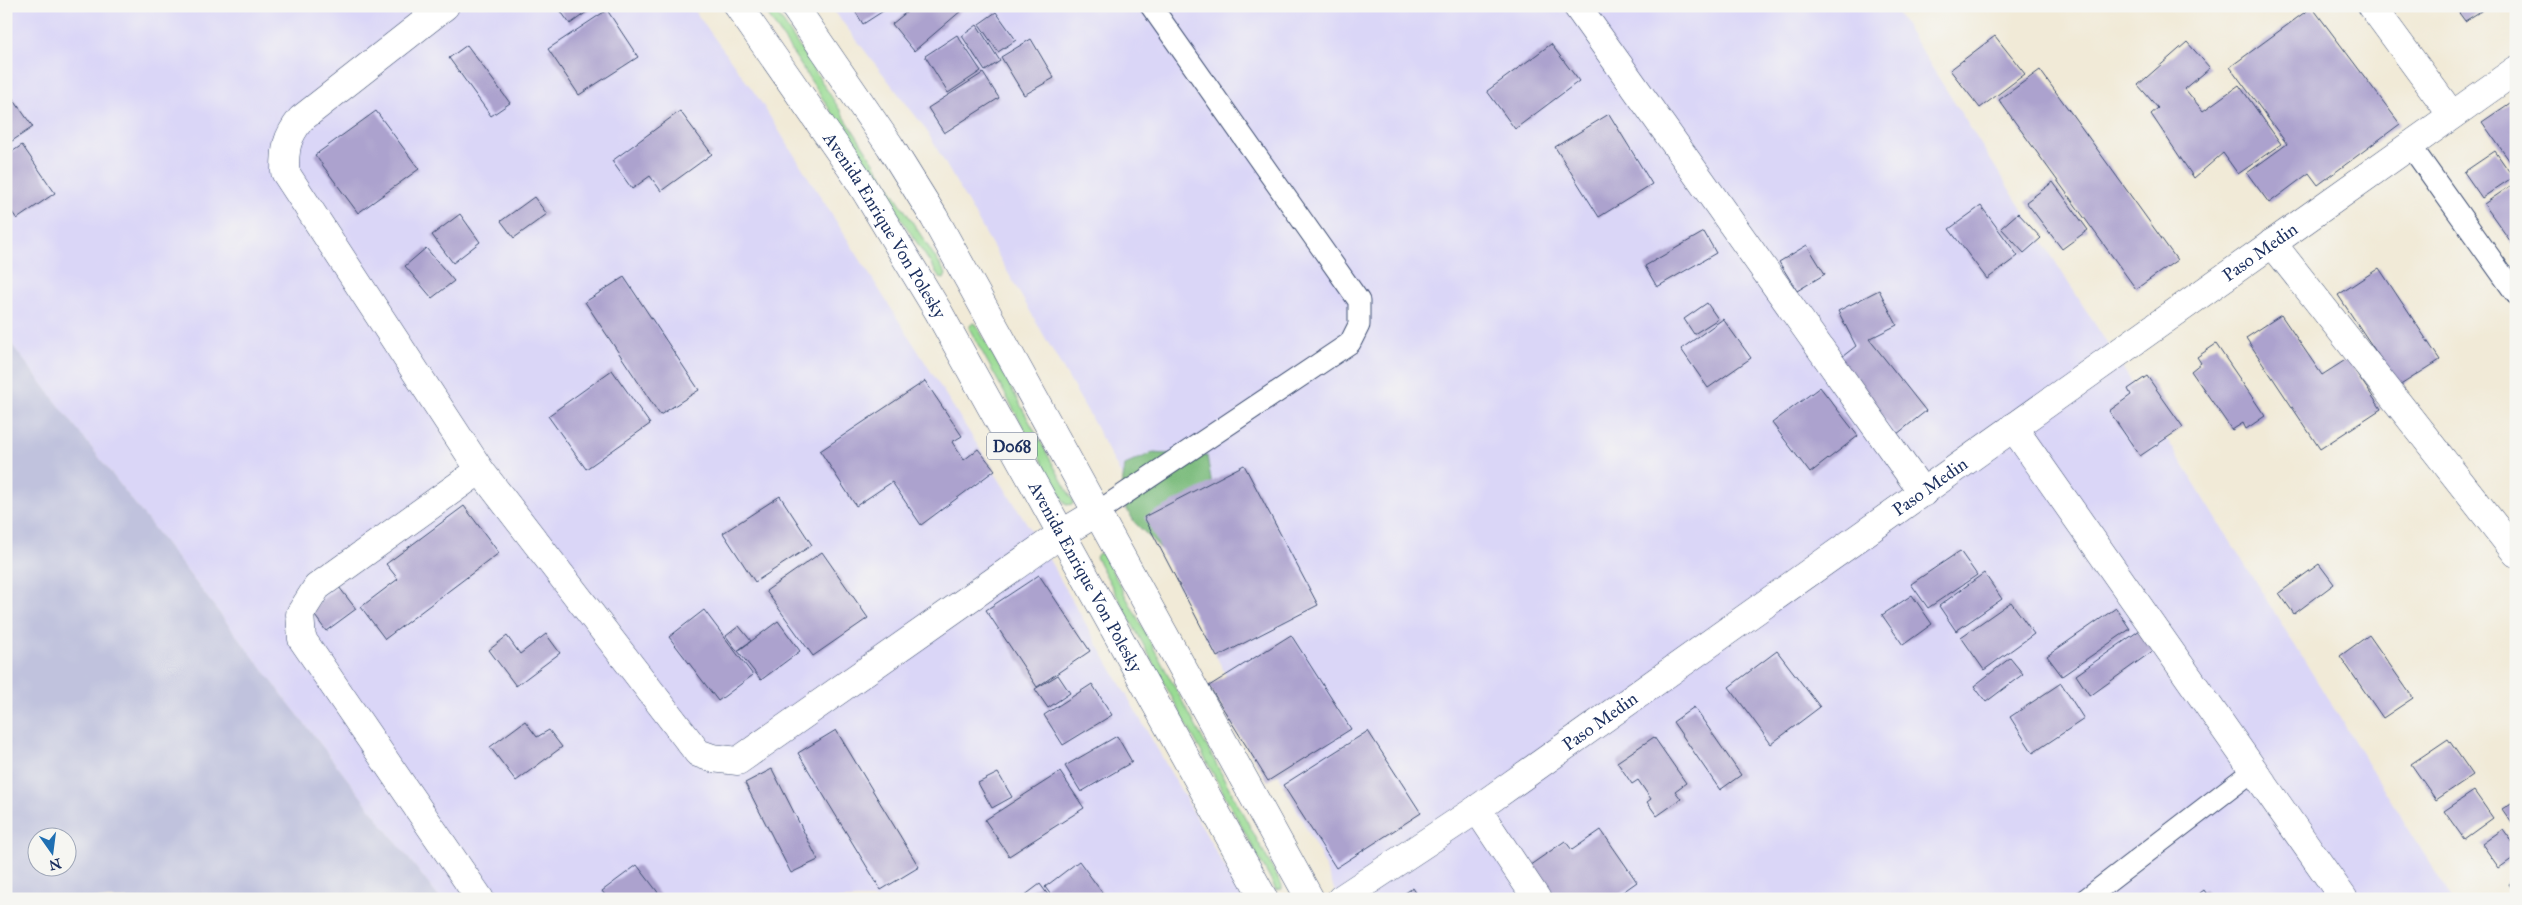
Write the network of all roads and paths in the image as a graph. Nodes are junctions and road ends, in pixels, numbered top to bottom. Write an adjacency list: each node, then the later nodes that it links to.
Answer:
1 (445, 6): 15 (street)
2 (738, 6): 13 (street, Avenida Enrique Von Polesky / D068)
3 (794, 6): 11 (street, D068)
4 (1151, 6): 17 (lane)
5 (1576, 6): 16 (street)
6 (2372, 6): 8 (street)
7 (2516, 70): 8 (street, Paso Medin)
8 (2452, 115): 9 (street, Paso Medin)
9 (2410, 145): 10 (street, Paso Medin); 12 (lane)
10 (2272, 243): 14 (street, Paso Medin); 19 (street)
11 (975, 291): 13 (street); 17 (street, D068)
12 (2516, 294)
13 (938, 311): 18 (street, Avenida Enrique Von Polesky / D068)
14 (2014, 427): 16 (street, Paso Medin); 20 (street)
15 (480, 470): 18 (street); 22 (street)
16 (1923, 494): 21 (street, Paso Medin)
17 (1096, 513): 18 (street); 24 (street, D068)
18 (1061, 534): 23 (street, Avenida Enrique Von Polesky / D068)
19 (2516, 554)
20 (2254, 770): 27 (lane); 28 (street)
21 (1477, 809): 25 (street, Paso Medin); 26 (street)
22 (480, 899)
23 (1264, 899)
24 (1310, 899)
25 (1341, 899)
26 (1537, 899)
27 (2086, 899)
28 (2344, 899)

